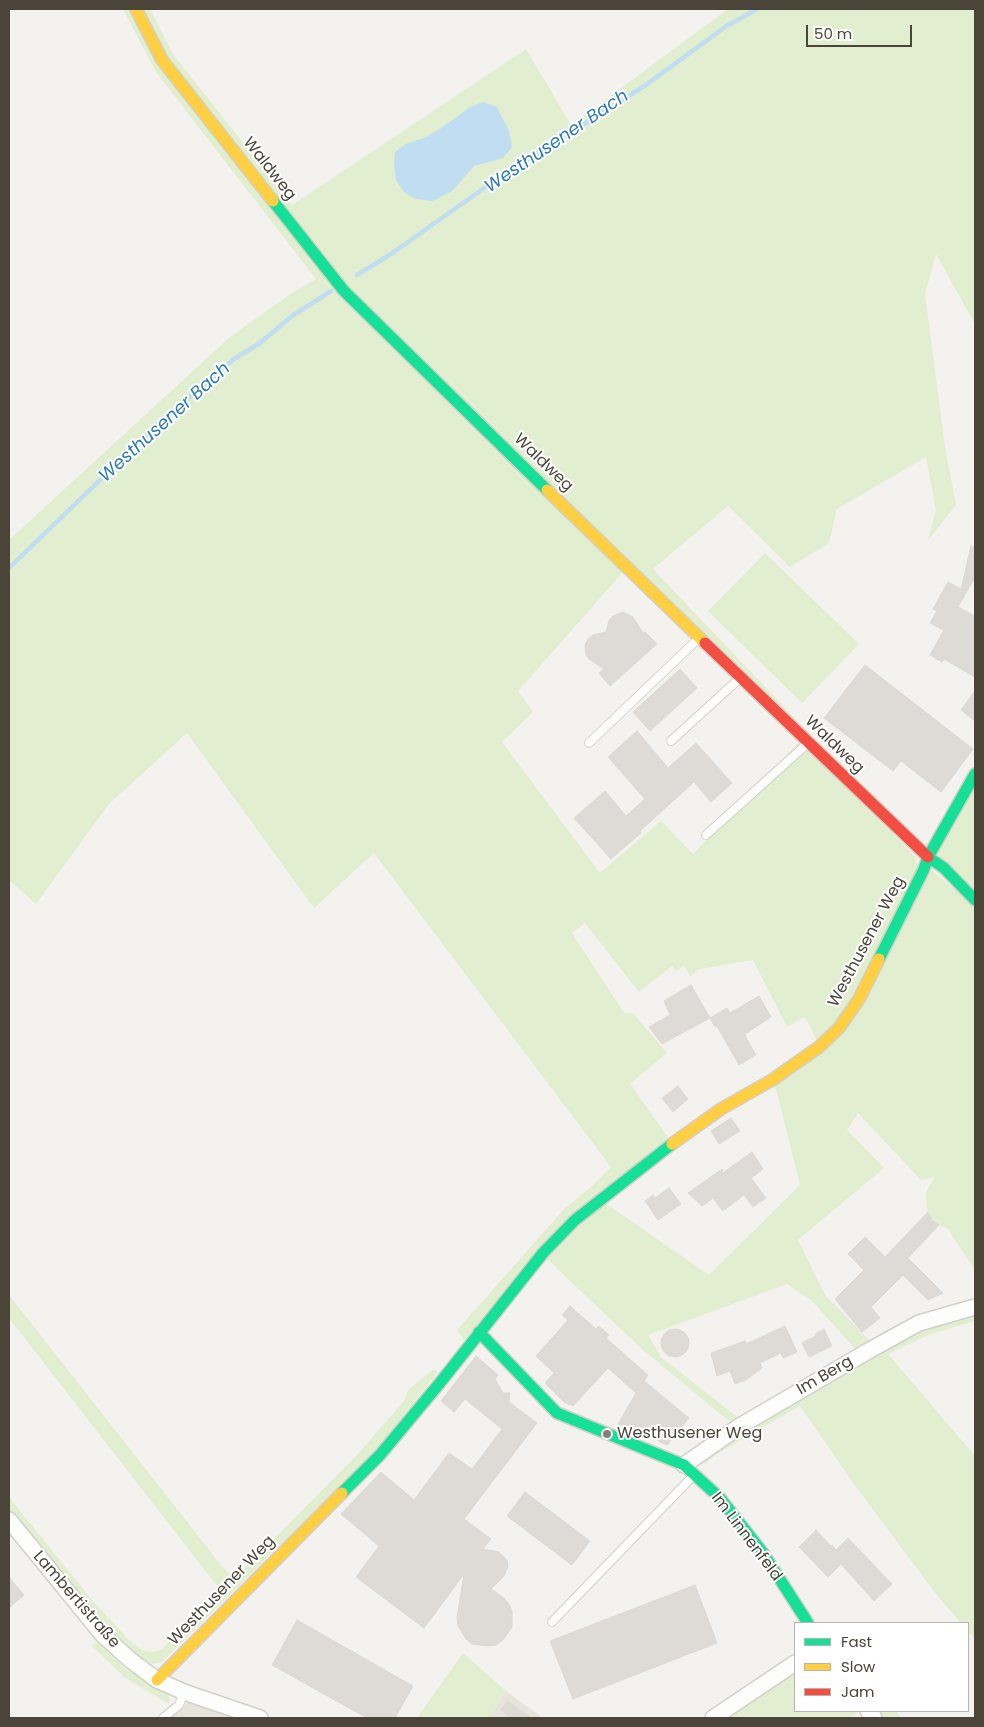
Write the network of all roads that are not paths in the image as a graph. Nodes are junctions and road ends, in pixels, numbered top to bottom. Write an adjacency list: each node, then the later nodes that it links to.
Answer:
1 (136, 9): 2 (street, Waldweg)
2 (700, 637): 3 (street, Waldweg); 6 (lane)
3 (742, 677): 4 (lane); 5 (street, Waldweg)
4 (671, 742)
5 (808, 743): 8 (lane); 9 (street, Waldweg)
6 (589, 744)
7 (975, 774): 9 (street, Westhusener Weg)
8 (706, 835)
9 (928, 857): 10 (street, Waldweg); 12 (street, Westhusener Weg)
10 (975, 900)
11 (975, 1307): 13 (street, Im Berg)
12 (479, 1332): 13 (street, Im Linnenfeld); 18 (street, Westhusener Weg)
13 (689, 1469): 15 (lane); 16 (street, Im Linnenfeld)
14 (9, 1520): 18 (street, Lambertistraße)
15 (552, 1622)
16 (807, 1622)
17 (794, 1664): 22 (street)
18 (158, 1680): 19 (street, Lambertistraße)
19 (184, 1692): 20 (lane); 21 (street, Lambertistraße)
20 (162, 1718)
21 (260, 1718)
22 (713, 1718)

